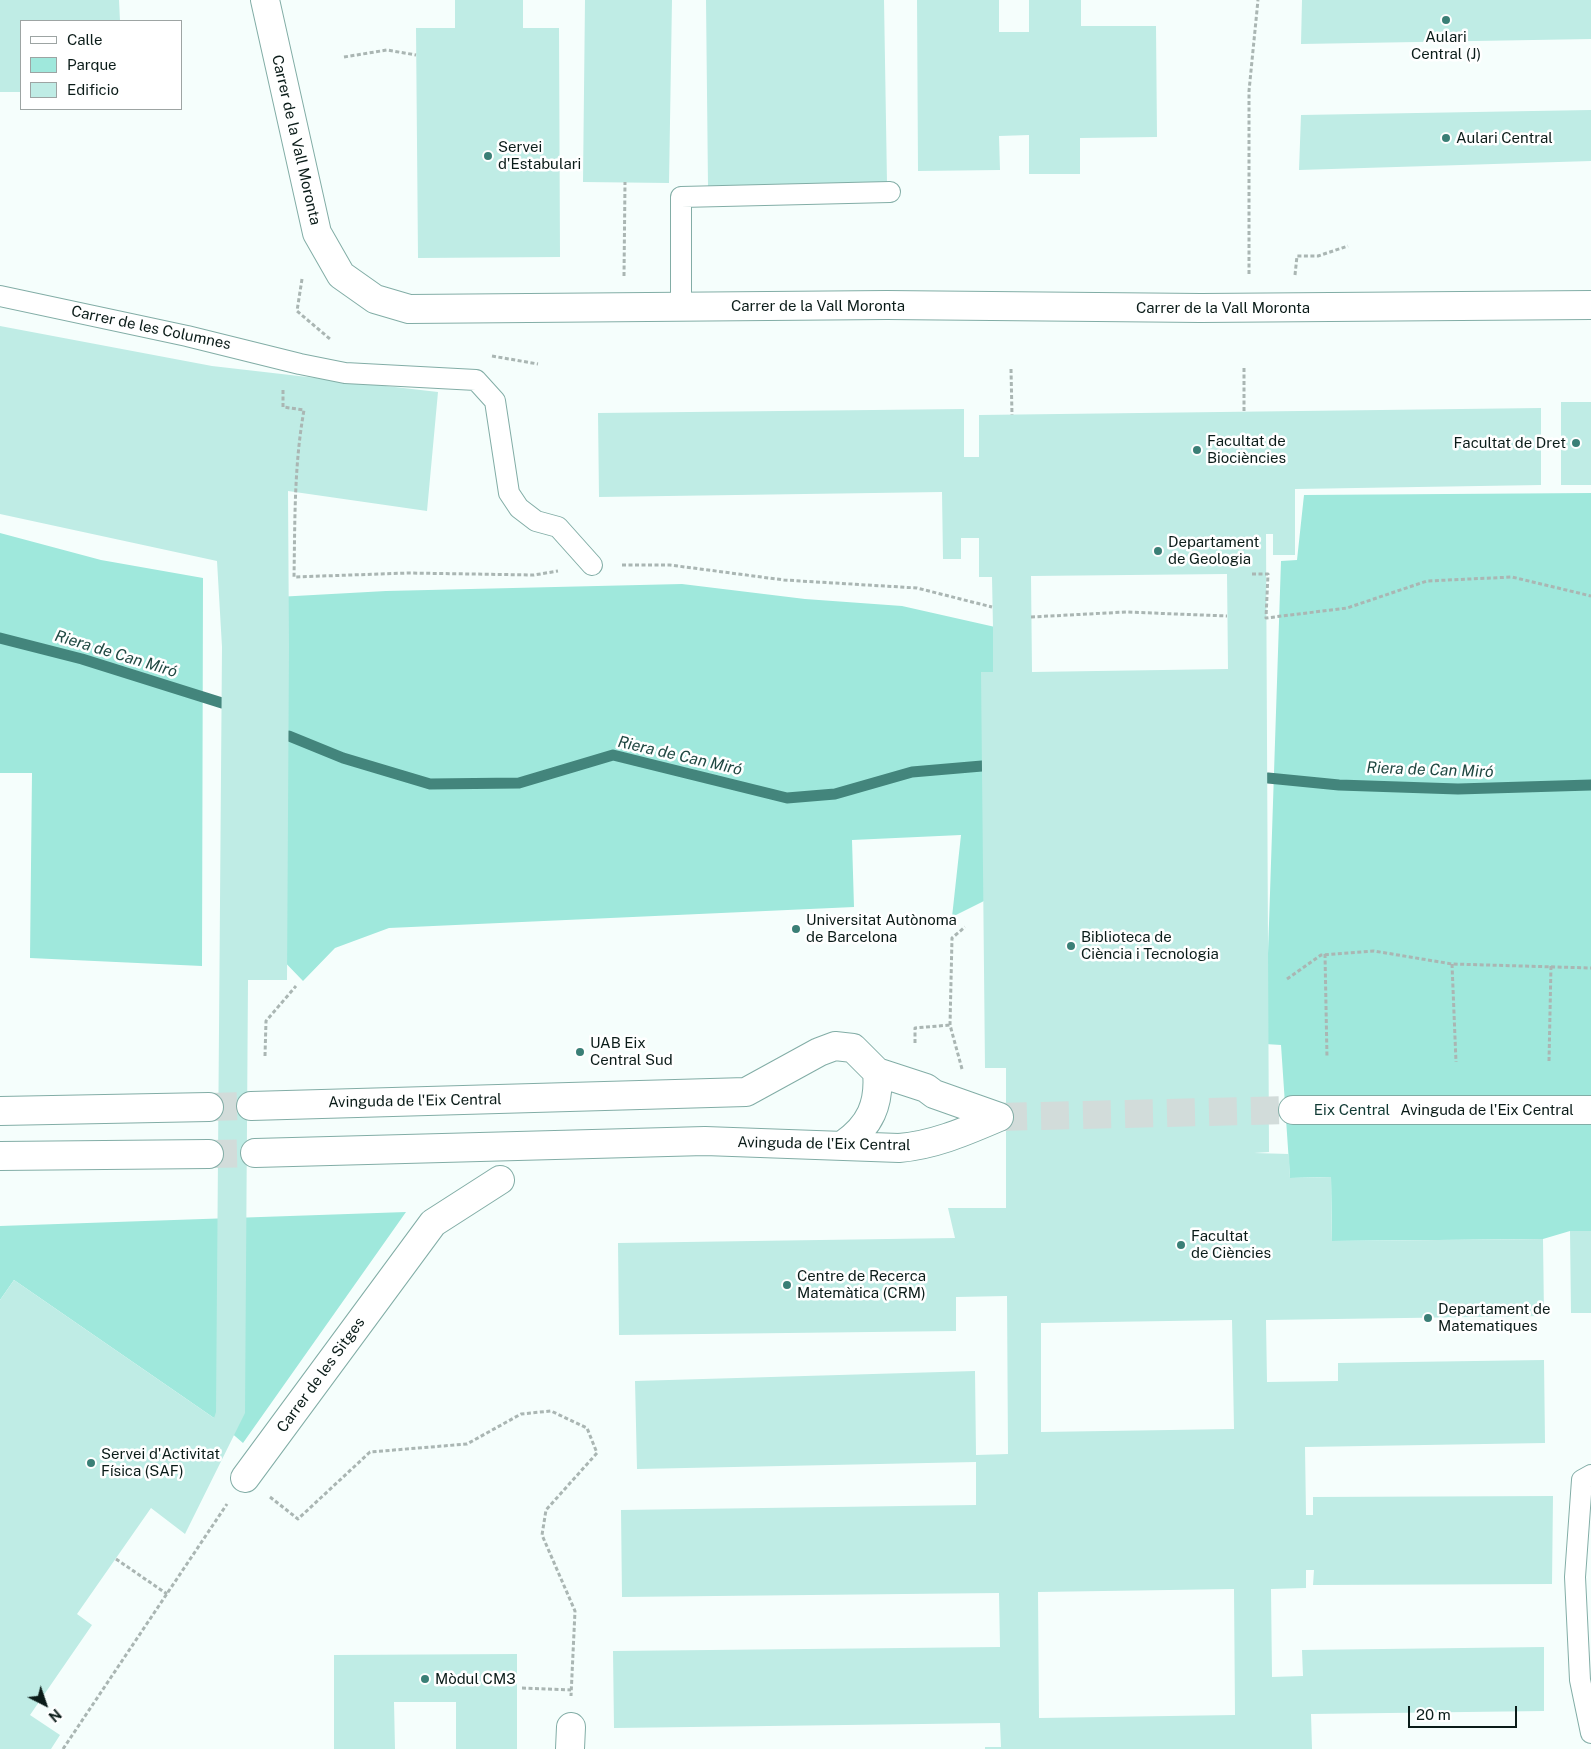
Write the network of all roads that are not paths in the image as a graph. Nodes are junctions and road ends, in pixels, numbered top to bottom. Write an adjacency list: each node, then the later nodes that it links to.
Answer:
1 (265, 0): 5 (street, Carrer de la Vall Moronta)
2 (890, 192): 5 (lane)
3 (0, 296): 6 (lane, Carrer de les Columnes)
4 (1591, 305): 5 (street, Carrer de la Vall Moronta)
5 (681, 307)
6 (592, 565)
7 (877, 1072): 8 (street, Avinguda de l'Eix Central); 13 (street); 13 (street, Avinguda de l'Eix Central)
8 (251, 1106)
9 (209, 1107): 12 (street)
10 (1293, 1110): 11 (street, Avinguda de l'Eix Central)
11 (1591, 1110)
12 (0, 1111)
13 (844, 1144): 14 (street, Avinguda de l'Eix Central)
14 (255, 1153)
15 (209, 1154): 16 (street)
16 (0, 1156)
17 (500, 1180): 19 (street, Carrer de les Sitges)
18 (1591, 1475): 20 (lane)
19 (245, 1478)
20 (1591, 1734)

